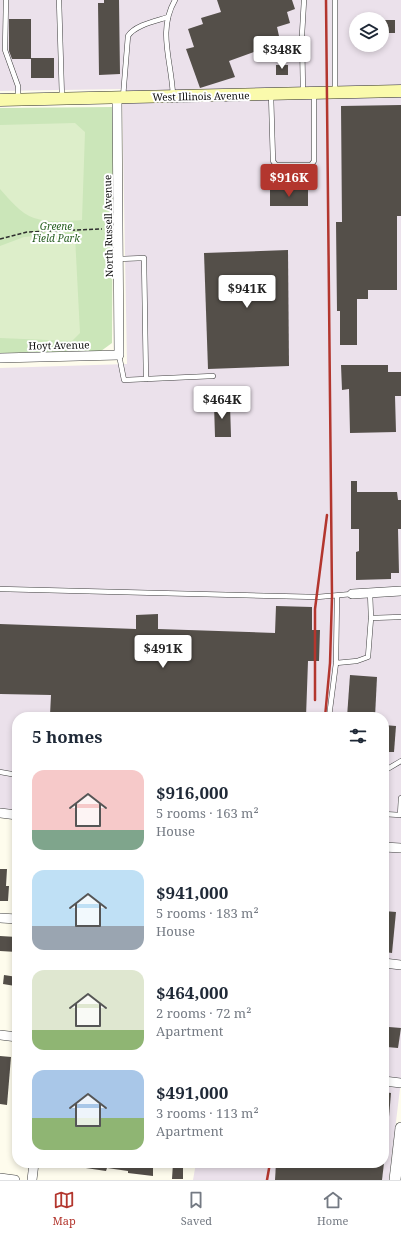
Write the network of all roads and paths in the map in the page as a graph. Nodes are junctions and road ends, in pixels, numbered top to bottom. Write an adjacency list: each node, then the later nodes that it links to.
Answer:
1 (6, 0): 14 (lane)
2 (60, 0): 13 (lane)
3 (175, 0): 6 (lane)
4 (304, 0): 10 (lane)
5 (335, 0): 8 (lane)
6 (168, 17): 11 (lane); 12 (lane)
7 (401, 92): 8 (main road, West Illinois Avenue)
8 (335, 93): 10 (main road, West Illinois Avenue)
9 (271, 94): 10 (main road, West Illinois Avenue); 10 (lane); 12 (main road, West Illinois Avenue)
10 (309, 94)
11 (120, 97): 12 (main road, West Illinois Avenue); 13 (main road, West Illinois Avenue); 18 (street, North Russell Avenue)
12 (174, 97)
13 (62, 98): 14 (main road, West Illinois Avenue)
14 (18, 99): 15 (main road, West Illinois Avenue)
15 (0, 100)
16 (102, 229): 17 (path)
17 (0, 239)
18 (119, 259): 19 (street, North Russell Avenue); 22 (lane)
19 (119, 355): 20 (street, Hoyt Avenue); 22 (lane)
20 (0, 358)
21 (213, 376): 22 (lane)
22 (146, 379)
23 (0, 589): 27 (lane)
24 (401, 591): 25 (street)
25 (370, 592): 26 (street); 29 (lane)
26 (352, 594): 27 (lane)
27 (337, 596): 30 (lane)
28 (401, 617): 29 (lane)
29 (371, 618): 30 (lane)
30 (336, 663): 31 (lane)
31 (330, 712)
32 (401, 761): 33 (lane)
33 (389, 768)
34 (0, 772): 35 (lane)
35 (12, 774)
36 (401, 798): 38 (lane)
37 (0, 814): 39 (street)
38 (389, 814)
39 (12, 815)
40 (389, 847): 41 (street)
41 (401, 848)
42 (0, 918): 43 (street)
43 (12, 919)
44 (389, 964): 45 (street)
45 (401, 965)
46 (0, 1035): 47 (street)
47 (12, 1036)
48 (389, 1082): 49 (street)
49 (401, 1083)
50 (401, 1128): 55 (street)
51 (33, 1168): 54 (street)
52 (0, 1178): 53 (street)
53 (15, 1180)
54 (32, 1180)
55 (395, 1180)

